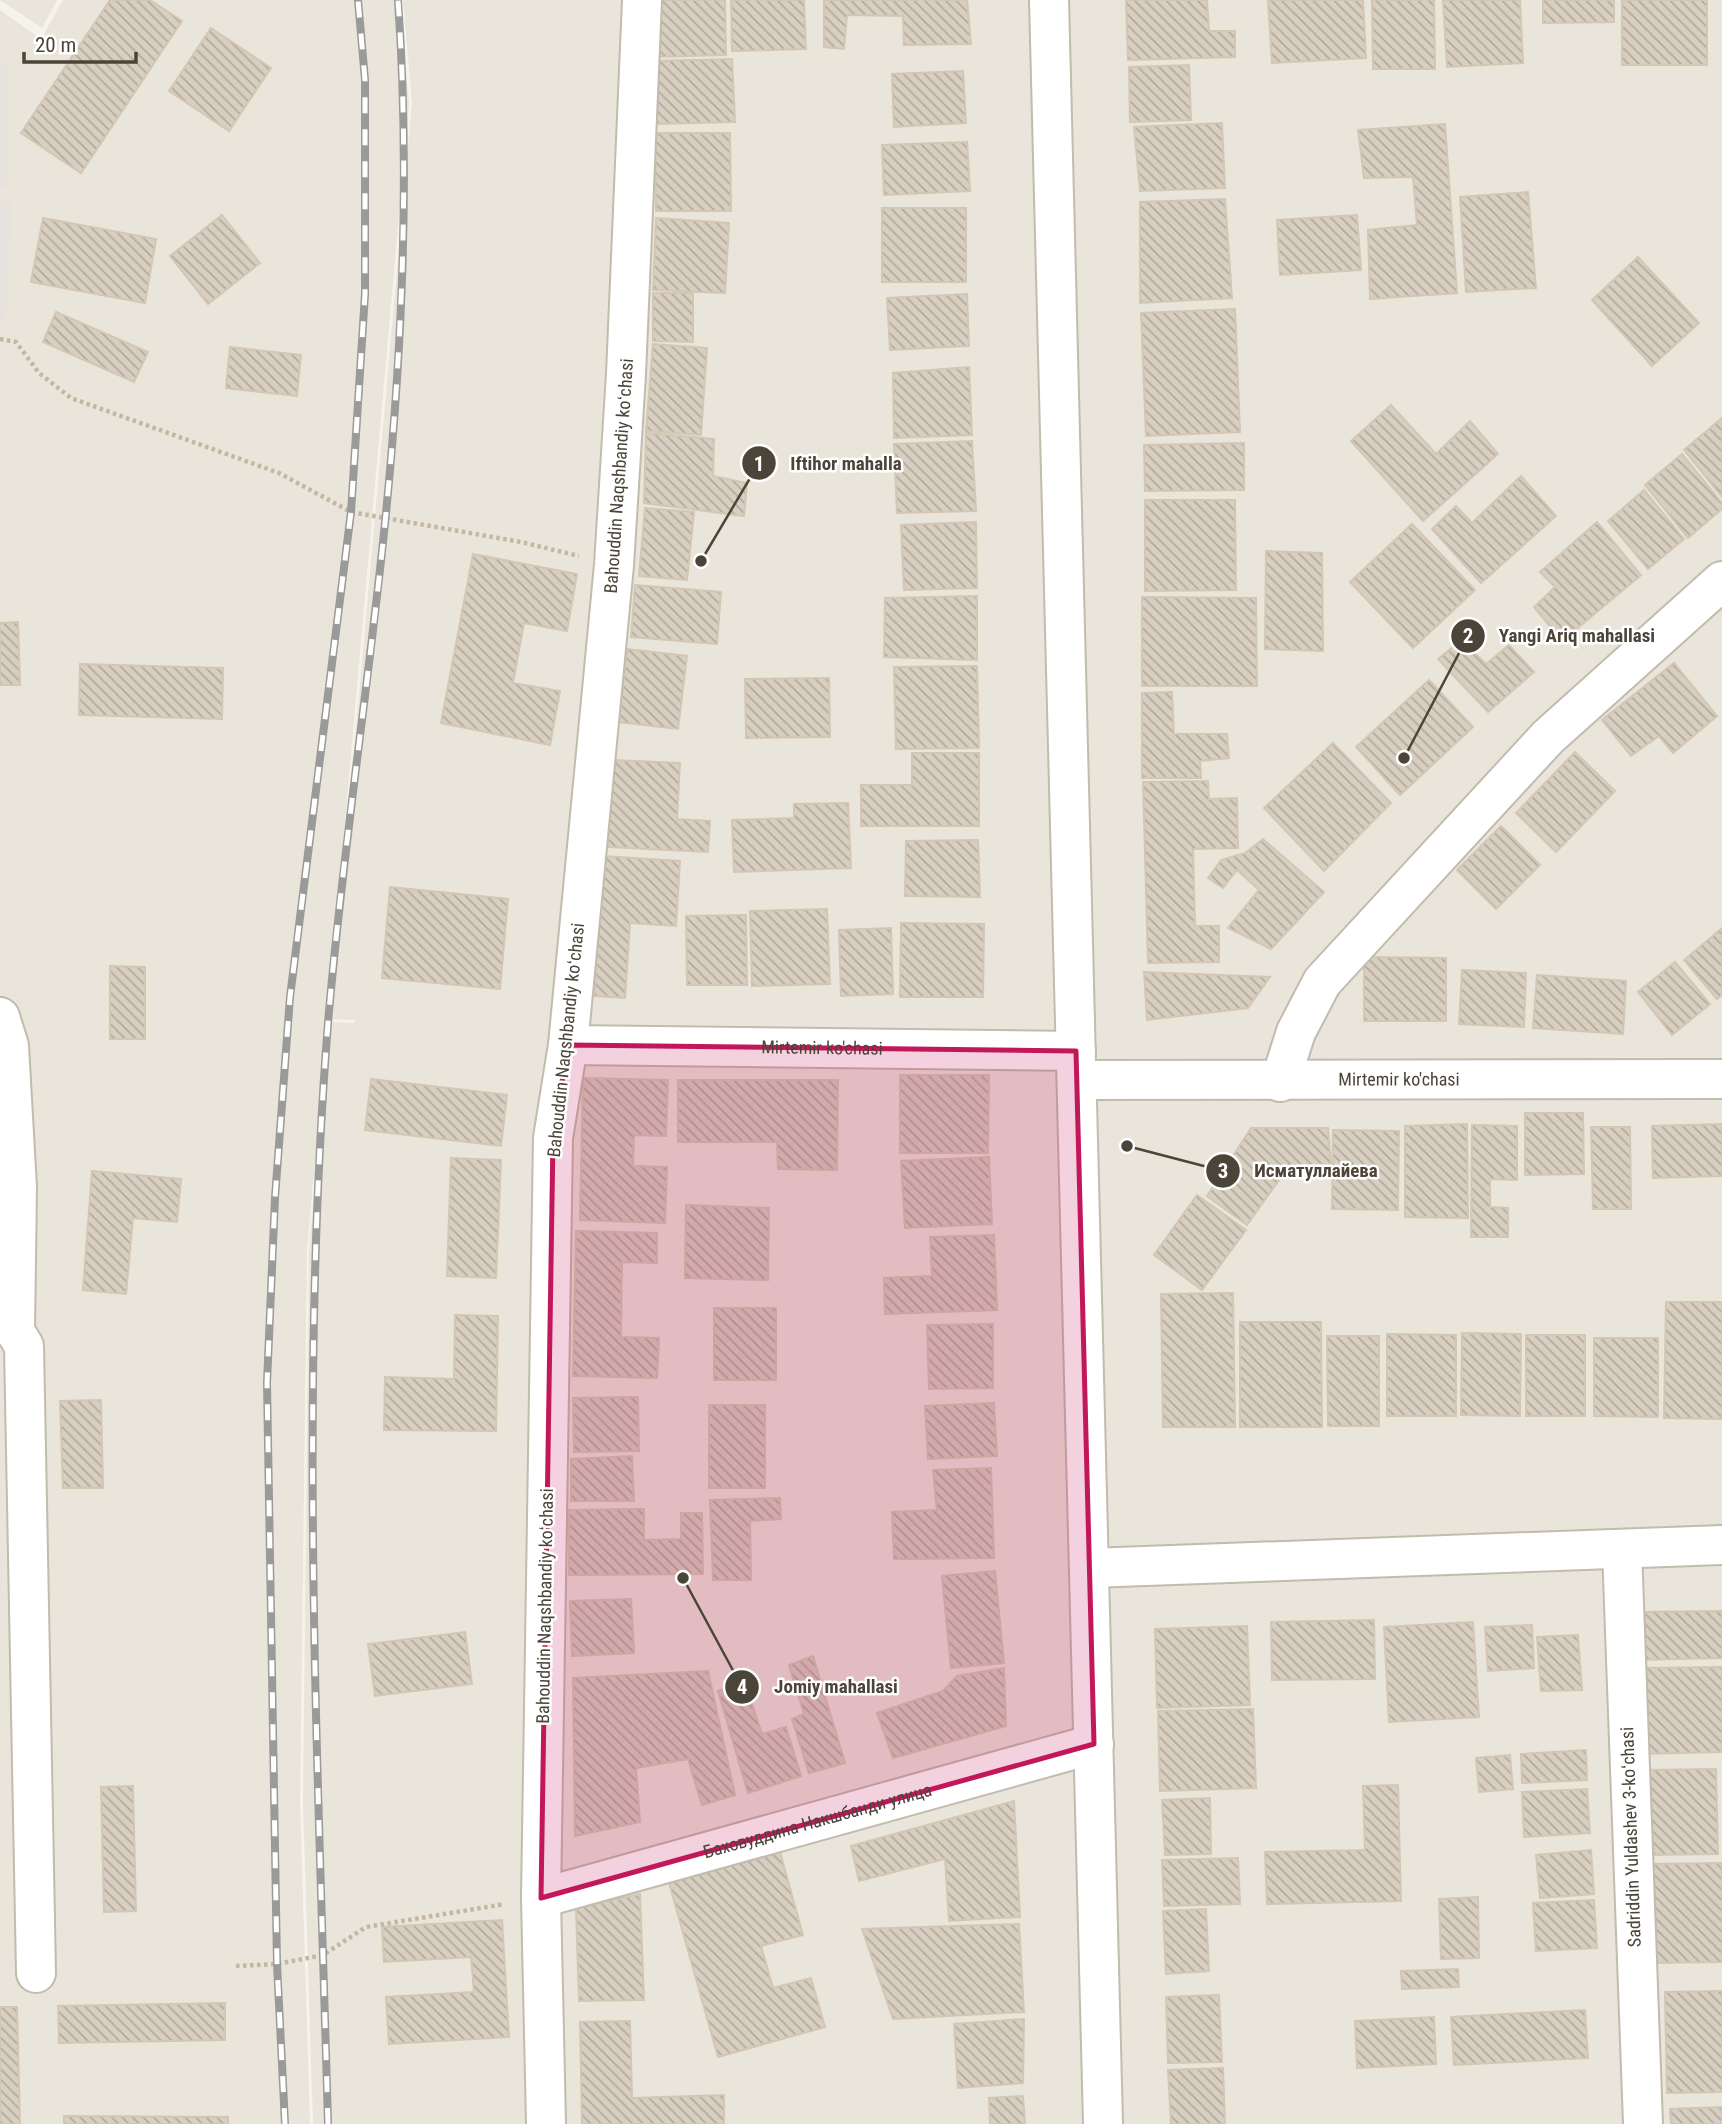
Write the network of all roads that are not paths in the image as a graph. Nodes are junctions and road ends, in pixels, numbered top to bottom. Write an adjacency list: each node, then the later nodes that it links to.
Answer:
1 (642, 0): 5 (street, Bahouddin Naqshbandiy koʻchasi)
2 (1049, 0): 6 (street)
3 (1722, 581): 8 (street)
4 (0, 1017): 14 (street)
5 (568, 1045): 6 (street, Mirtemir ko'chasi); 13 (street, Bahouddin Naqshbandiy koʻchasi)
6 (1077, 1065): 8 (street, Mirtemir ko'chasi); 11 (street)
7 (1722, 1079): 8 (street, Mirtemir ko'chasi)
8 (1280, 1082)
9 (1722, 1545): 10 (street)
10 (1622, 1549): 11 (street); 17 (street, Sadriddin Yuldashev 3-koʻchasi)
11 (1090, 1568): 12 (street)
12 (1094, 1744): 13 (street, Баховуддина Накшбанди улица); 16 (street)
13 (541, 1898): 15 (street, Bahouddin Naqshbandiy koʻchasi)
14 (36, 1973)
15 (546, 2124)
16 (1103, 2124)
17 (1643, 2124)

